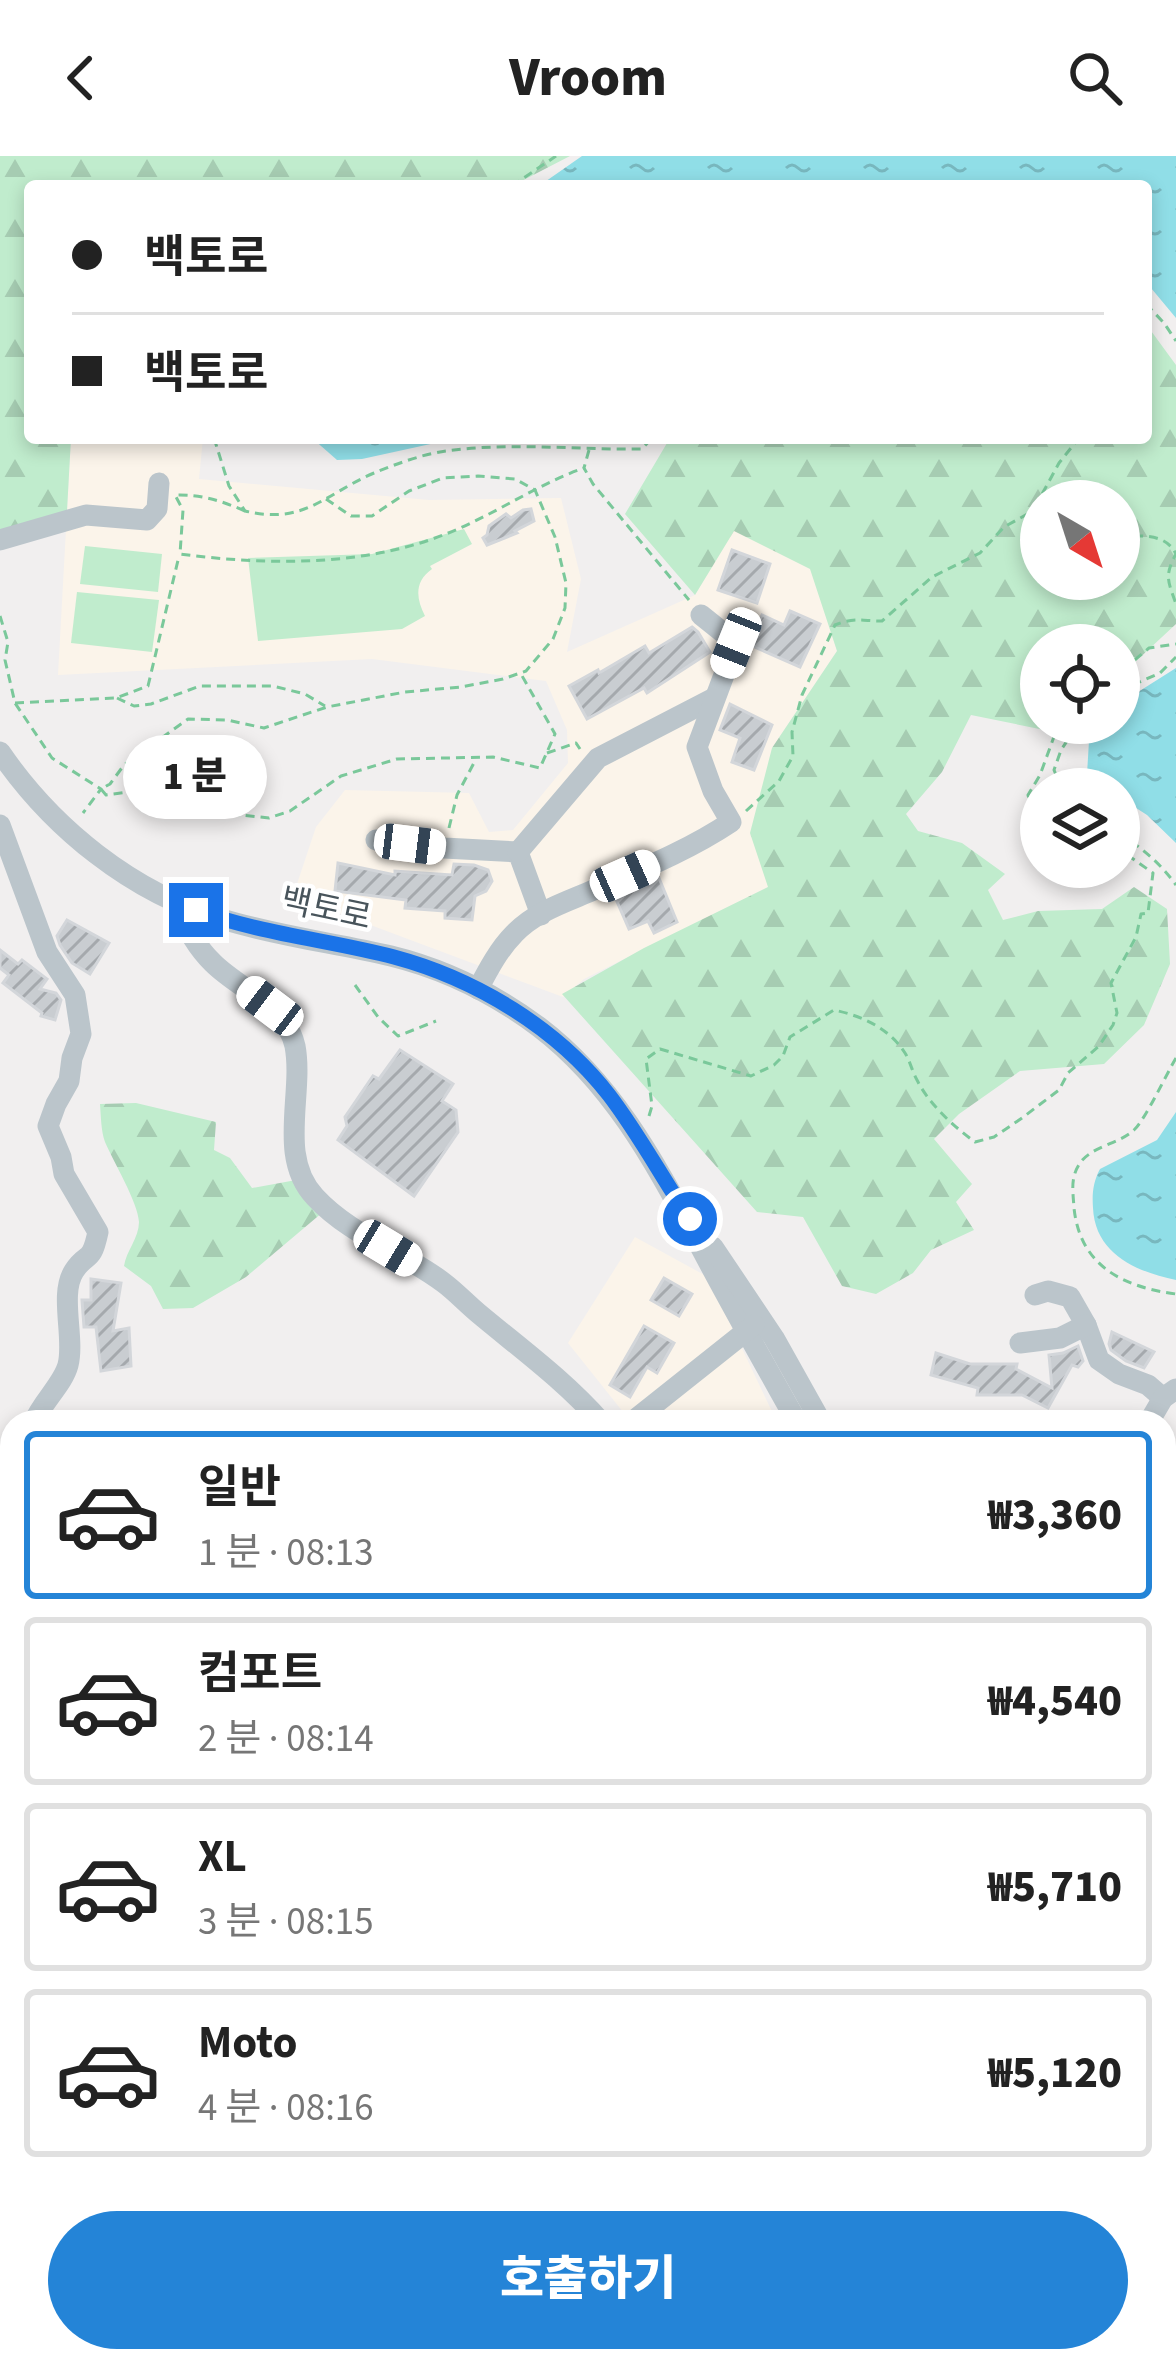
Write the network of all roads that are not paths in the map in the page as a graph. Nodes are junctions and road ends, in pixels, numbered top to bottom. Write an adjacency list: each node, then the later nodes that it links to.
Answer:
1 (159, 483): 2 (street)
2 (0, 540)
3 (701, 615): 4 (street)
4 (714, 698): 8 (street); 10 (street)
5 (0, 752): 9 (street, 백토로)
6 (0, 825): 17 (street)
7 (376, 840): 8 (street)
8 (518, 851): 10 (street)
9 (174, 902): 11 (street, 백토로); 18 (street)
10 (541, 914): 11 (street)
11 (478, 989): 13 (street, 백토로)
12 (1035, 1295): 14 (street)
13 (754, 1325): 19 (street); 20 (street, 백토로); 21 (street, 백토로)
14 (1086, 1325): 15 (street); 16 (street)
15 (1020, 1343)
16 (1170, 1394)
17 (39, 1410)
18 (589, 1410)
19 (647, 1410)
20 (791, 1410)
21 (813, 1410)

